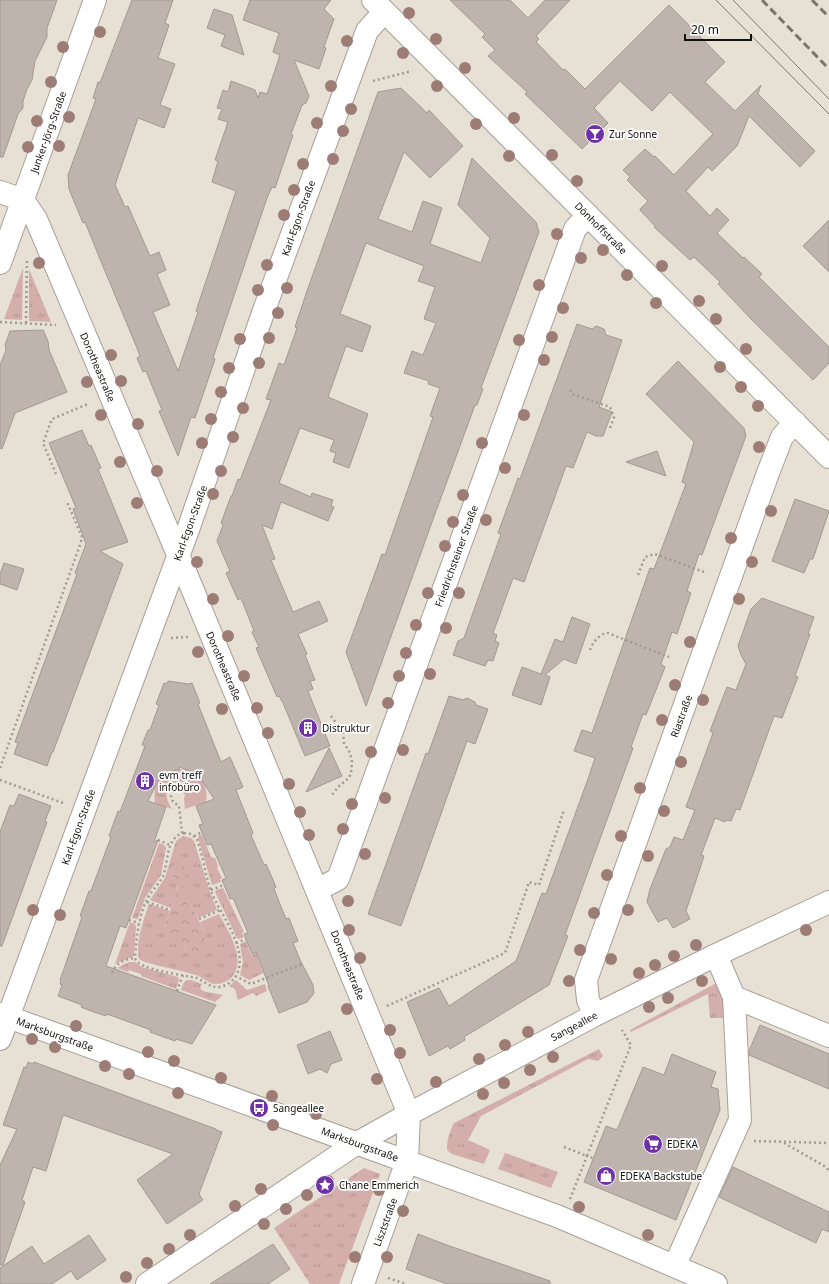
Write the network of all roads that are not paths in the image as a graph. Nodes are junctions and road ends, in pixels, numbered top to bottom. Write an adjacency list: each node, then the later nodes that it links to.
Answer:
1 (95, 0): 4 (street, Junker-Jörg-Straße)
2 (379, 6): 5 (street, Dönhoffstraße); 9 (street, Karl-Egon-Straße)
3 (0, 192): 4 (street)
4 (23, 200): 6 (street, Junker-Jörg-Straße); 9 (street, Dorotheastraße)
5 (588, 216): 7 (street, Dönhoffstraße); 10 (street, Friedrichsteiner Straße)
6 (0, 263)
7 (795, 422): 8 (street, Dönhoffstraße); 15 (street, Riastraße)
8 (829, 457)
9 (178, 557): 10 (street, Dorotheastraße); 14 (street, Karl-Egon-Straße)
10 (317, 890): 18 (street, Dorotheastraße)
11 (829, 902): 12 (street, Sangeallee)
12 (716, 955): 13 (street); 15 (street, Sangeallee)
13 (734, 997): 16 (street); 21 (street)
14 (4, 1015): 17 (street, Karl-Egon-Straße); 19 (street, Marksburgstraße)
15 (595, 1015): 18 (street, Sangeallee)
16 (829, 1036)
17 (0, 1039)
18 (409, 1114): 19 (street, Sangeallee); 20 (street, Dorotheastraße)
19 (357, 1143): 20 (street, Marksburgstraße); 22 (street, Sangeallee)
20 (407, 1161): 21 (street, Marksburgstraße); 23 (street, Lisztstraße)
21 (675, 1265): 24 (street, Marksburgstraße)
22 (147, 1284)
23 (363, 1284)
24 (716, 1284)

